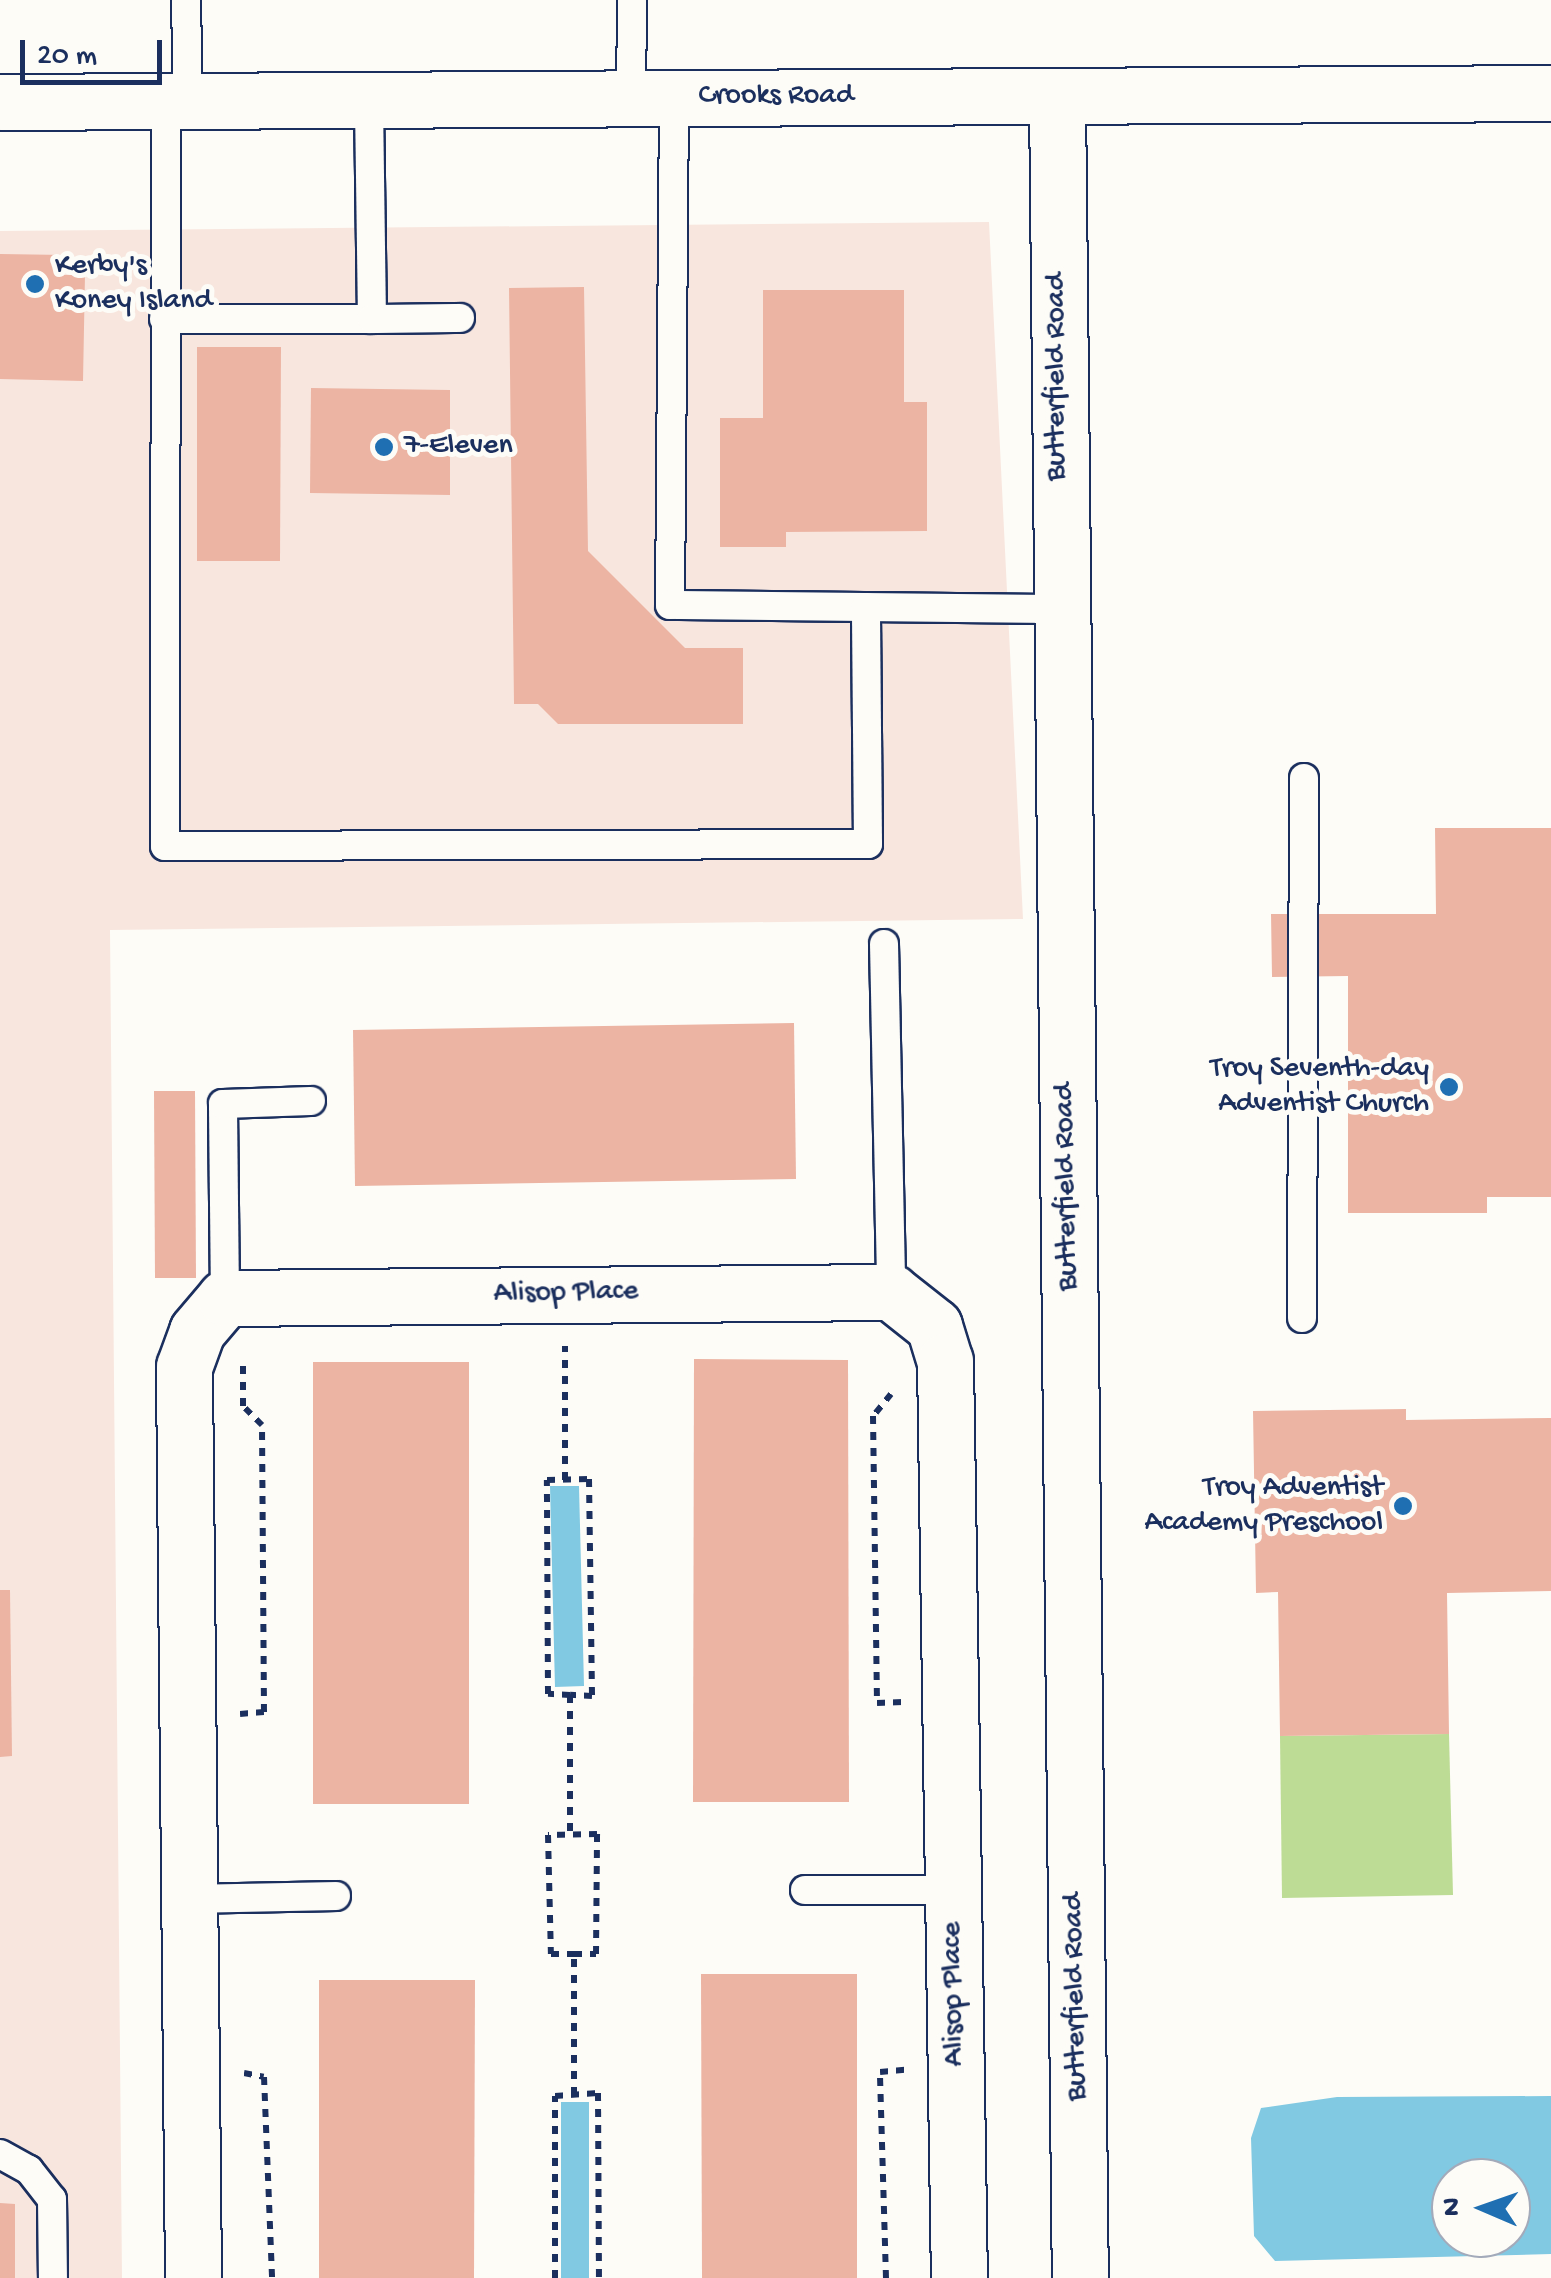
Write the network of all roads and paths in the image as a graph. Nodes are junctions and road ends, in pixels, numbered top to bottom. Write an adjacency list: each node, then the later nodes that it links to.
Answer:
1 (186, 0): 6 (lane)
2 (632, 0): 5 (lane)
3 (1551, 93): 4 (street, Crooks Road)
4 (1058, 97): 5 (street, Crooks Road); 13 (street, Butterfield Road)
5 (652, 98): 7 (street, Crooks Road); 12 (lane)
6 (177, 101): 7 (street, Crooks Road); 8 (street, Crooks Road); 11 (lane)
7 (369, 101): 9 (lane)
8 (0, 102)
9 (372, 318): 10 (lane); 11 (lane)
10 (460, 318)
11 (164, 319): 12 (lane)
12 (866, 607): 13 (lane)
13 (1059, 609): 44 (street, Butterfield Road)
14 (1304, 778): 19 (lane)
15 (884, 944): 17 (lane)
16 (311, 1102): 18 (lane)
17 (891, 1292): 18 (street, Alisop Place); 29 (street, Alisop Place)
18 (225, 1298): 31 (street)
19 (1302, 1318)
20 (565, 1327): 23 (path)
21 (243, 1352): 26 (path)
22 (891, 1383): 25 (path)
23 (565, 1480): 24 (path); 24 (path)
24 (570, 1695): 27 (path)
25 (902, 1721)
26 (240, 1732)
27 (570, 1835): 32 (path); 32 (path)
28 (805, 1890): 29 (lane)
29 (953, 1890): 43 (street, Alisop Place)
30 (336, 1896): 31 (lane)
31 (189, 1898): 38 (street)
32 (574, 1954): 35 (path)
33 (906, 2051): 42 (path)
34 (244, 2058): 39 (path)
35 (574, 2095): 40 (path); 41 (path)
36 (0, 2154): 37 (lane)
37 (53, 2278)
38 (192, 2278)
39 (272, 2278)
40 (555, 2278)
41 (599, 2278)
42 (886, 2278)
43 (959, 2278)
44 (1080, 2278)

